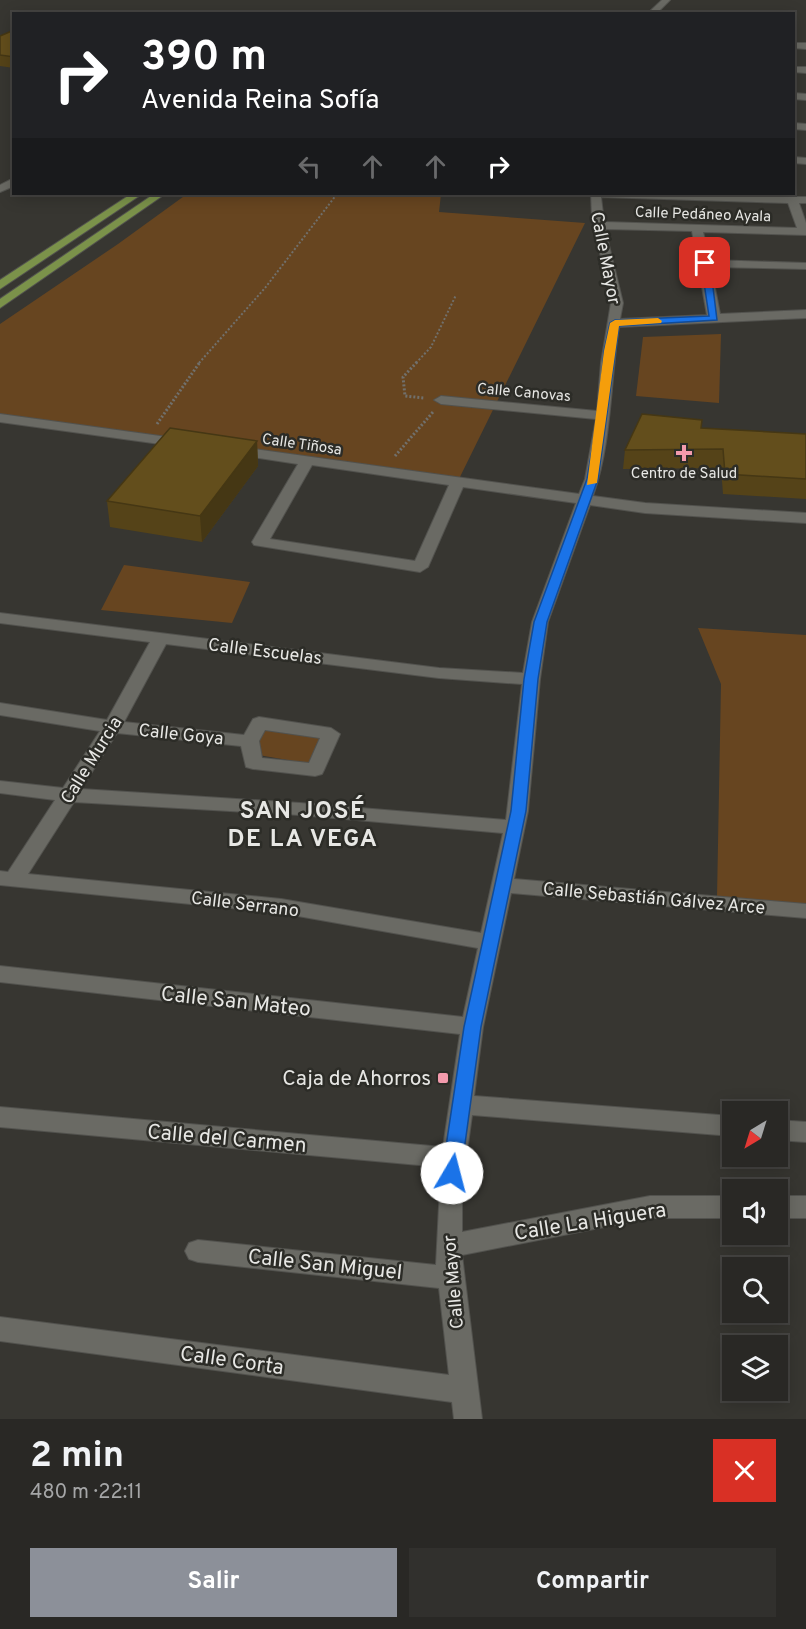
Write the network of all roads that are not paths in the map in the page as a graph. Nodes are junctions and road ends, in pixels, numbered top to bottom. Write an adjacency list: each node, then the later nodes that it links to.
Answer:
1 (666, 0): 2 (street)
2 (653, 12)
3 (135, 195): 14 (main road)
4 (159, 195): 15 (main road)
5 (596, 195): 9 (street, Calle Mayor)
6 (697, 195): 7 (street)
7 (791, 196): 8 (street); 11 (street)
8 (806, 200)
9 (599, 225): 10 (street, Calle Pedáneo Ayala); 18 (street, Calle Mayor)
10 (696, 229): 11 (street, Calle Pedáneo Ayala); 12 (street)
11 (805, 232)
12 (705, 263): 13 (street); 17 (street)
13 (806, 266)
14 (0, 285)
15 (0, 303)
16 (806, 314): 17 (street)
17 (714, 318): 18 (street)
18 (615, 323): 20 (street, Calle Mayor)
19 (441, 400): 20 (street, Calle Canovas)
20 (603, 416): 26 (street, Calle Mayor)
21 (0, 418): 22 (street)
22 (193, 445)
23 (216, 448): 24 (street, Calle Tiñosa)
24 (307, 461): 25 (street, Calle Tiñosa); 25 (street)
25 (458, 483): 26 (street, Calle Tiñosa)
26 (585, 501): 27 (street, Calle Tiñosa); 30 (street, Calle Mayor)
27 (806, 518)
28 (0, 618): 29 (street, Calle Escuelas)
29 (161, 638): 30 (street, Calle Escuelas); 32 (street, Calle Murcia)
30 (531, 679): 36 (street, Calle Mayor)
31 (0, 709): 32 (street, Calle Goya)
32 (112, 728): 33 (street, Calle Goya); 35 (street, Calle Murcia)
33 (250, 741)
34 (0, 787): 35 (street)
35 (70, 795): 36 (street); 37 (street, Calle Murcia)
36 (515, 827): 38 (street, Calle Mayor)
37 (7, 878): 40 (street, Calle Serrano)
38 (502, 885): 39 (street, Calle Sebastián Gálvez Arce); 40 (street, Calle Mayor)
39 (806, 911)
40 (489, 942): 42 (street, Calle Mayor)
41 (0, 974): 42 (street, Calle San Mateo)
42 (472, 1027): 43 (street, Calle Mayor)
43 (461, 1105): 45 (street); 48 (street, Calle Mayor)
44 (0, 1117): 48 (street, Calle del Carmen)
45 (722, 1125)
46 (788, 1131): 47 (street)
47 (806, 1132)
48 (453, 1158): 52 (street, Calle Mayor)
49 (722, 1207): 52 (street, Calle La Higuera)
50 (788, 1207): 51 (street)
51 (806, 1207)
52 (448, 1246): 54 (street, Calle Mayor)
53 (198, 1251): 54 (street, Calle San Miguel)
54 (452, 1278): 56 (street, Calle Mayor)
55 (0, 1329): 56 (street, Calle Corta)
56 (464, 1390): 57 (street, Calle Mayor)
57 (468, 1419)

